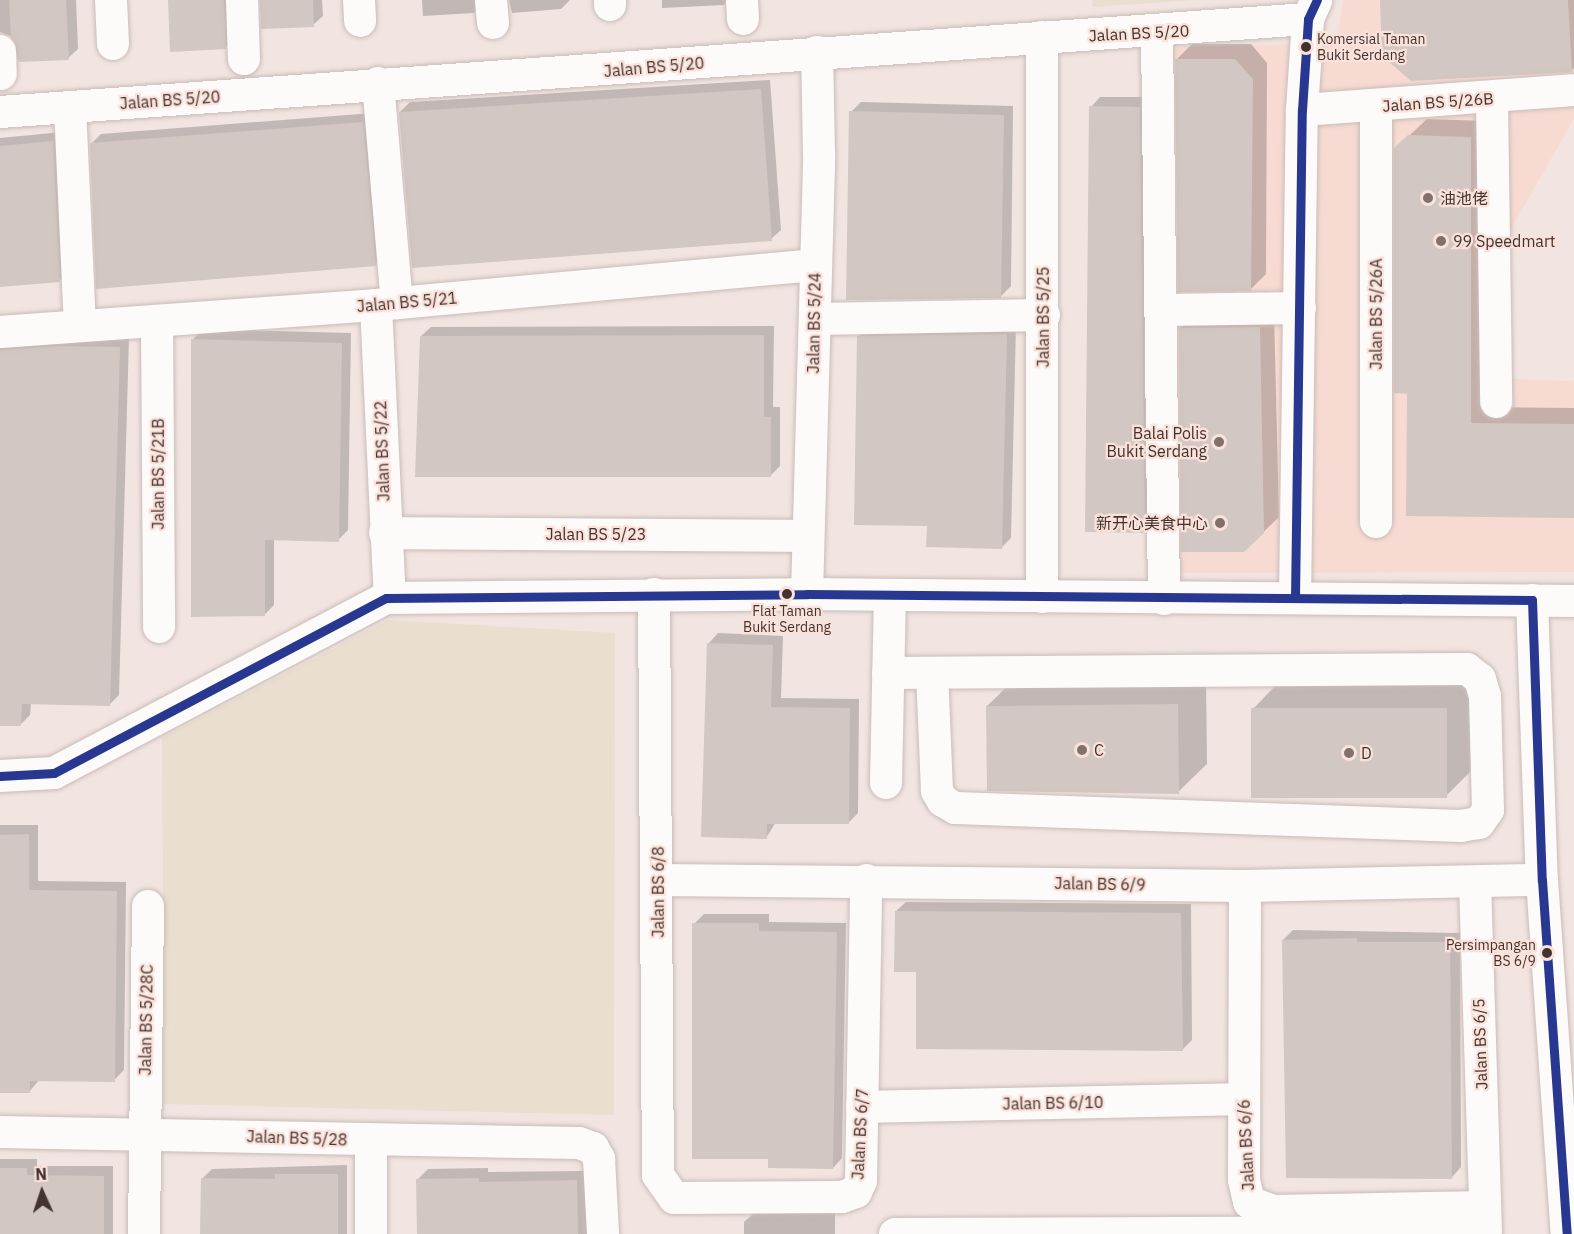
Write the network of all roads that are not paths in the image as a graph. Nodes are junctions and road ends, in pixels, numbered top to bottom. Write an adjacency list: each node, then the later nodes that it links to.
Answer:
1 (111, 0): 6 (street)
2 (242, 0): 8 (street)
3 (1312, 10): 4 (street, Jalan BS 5/20); 14 (street)
4 (1157, 33): 5 (street, Jalan BS 5/20); 19 (street)
5 (1042, 38): 7 (street, Jalan BS 5/20); 20 (street, Jalan BS 5/25)
6 (113, 44)
7 (817, 52): 9 (street, Jalan BS 5/20); 16 (street, Jalan BS 5/24)
8 (244, 59)
9 (378, 83): 13 (street, Jalan BS 5/20); 17 (street, Jalan BS 5/22)
10 (1574, 90): 11 (street, Jalan BS 5/26B)
11 (1492, 99): 12 (street, Jalan BS 5/26B); 25 (street)
12 (1376, 106): 14 (street, Jalan BS 5/26B); 26 (street, Jalan BS 5/26A)
13 (70, 107): 15 (street, Jalan BS 5/20); 23 (street)
14 (1302, 110): 18 (street)
15 (0, 112)
16 (814, 266): 17 (street, Jalan BS 5/21); 21 (street, Jalan BS 5/24)
17 (386, 304): 22 (street, Jalan BS 5/21); 27 (street, Jalan BS 5/22)
18 (1300, 308): 19 (street); 34 (street)
19 (1161, 310): 35 (street)
20 (1044, 315): 21 (street); 33 (street, Jalan BS 5/25)
21 (815, 319): 28 (street, Jalan BS 5/24)
22 (157, 321): 23 (street, Jalan BS 5/21); 38 (street, Jalan BS 5/21B)
23 (80, 326): 24 (street, Jalan BS 5/21)
24 (0, 332)
25 (1496, 402)
26 (1376, 522)
27 (385, 533): 28 (street, Jalan BS 5/23); 32 (street, Jalan BS 5/22)
28 (807, 536): 30 (street, Jalan BS 5/24)
29 (654, 594): 30 (street); 32 (street); 44 (street, Jalan BS 6/8)
30 (807, 594): 31 (street)
31 (890, 595): 33 (street); 39 (street)
32 (390, 597): 41 (street)
33 (1042, 597): 35 (street)
34 (1295, 598): 35 (street); 36 (street)
35 (1164, 599)
36 (1532, 600): 37 (street); 43 (street)
37 (1574, 601)
38 (159, 627)
39 (888, 673): 40 (street); 42 (street)
40 (933, 673): 40 (street)
41 (0, 776)
42 (886, 783)
43 (1542, 879): 46 (street, Jalan BS 6/9); 49 (street)
44 (659, 880): 45 (street, Jalan BS 6/9); 55 (street, Jalan BS 6/8)
45 (866, 880): 47 (street, Jalan BS 6/9); 51 (street, Jalan BS 6/7)
46 (1474, 882): 47 (street, Jalan BS 6/9); 56 (street, Jalan BS 6/5)
47 (1245, 886): 50 (street, Jalan BS 6/6)
48 (148, 906): 53 (street, Jalan BS 5/28C)
49 (1565, 1081): 61 (street)
50 (1243, 1099): 51 (street, Jalan BS 6/10); 56 (street, Jalan BS 6/6)
51 (862, 1107): 55 (street, Jalan BS 6/7)
52 (0, 1132): 53 (street, Jalan BS 5/28)
53 (145, 1134): 54 (street, Jalan BS 5/28); 57 (street, Jalan BS 5/28C)
54 (371, 1141): 58 (street); 59 (street, Jalan BS 5/28)
55 (664, 1188)
56 (1486, 1224): 60 (street)
57 (144, 1234)
58 (371, 1234)
59 (603, 1234)
60 (895, 1234)
61 (1567, 1234)

